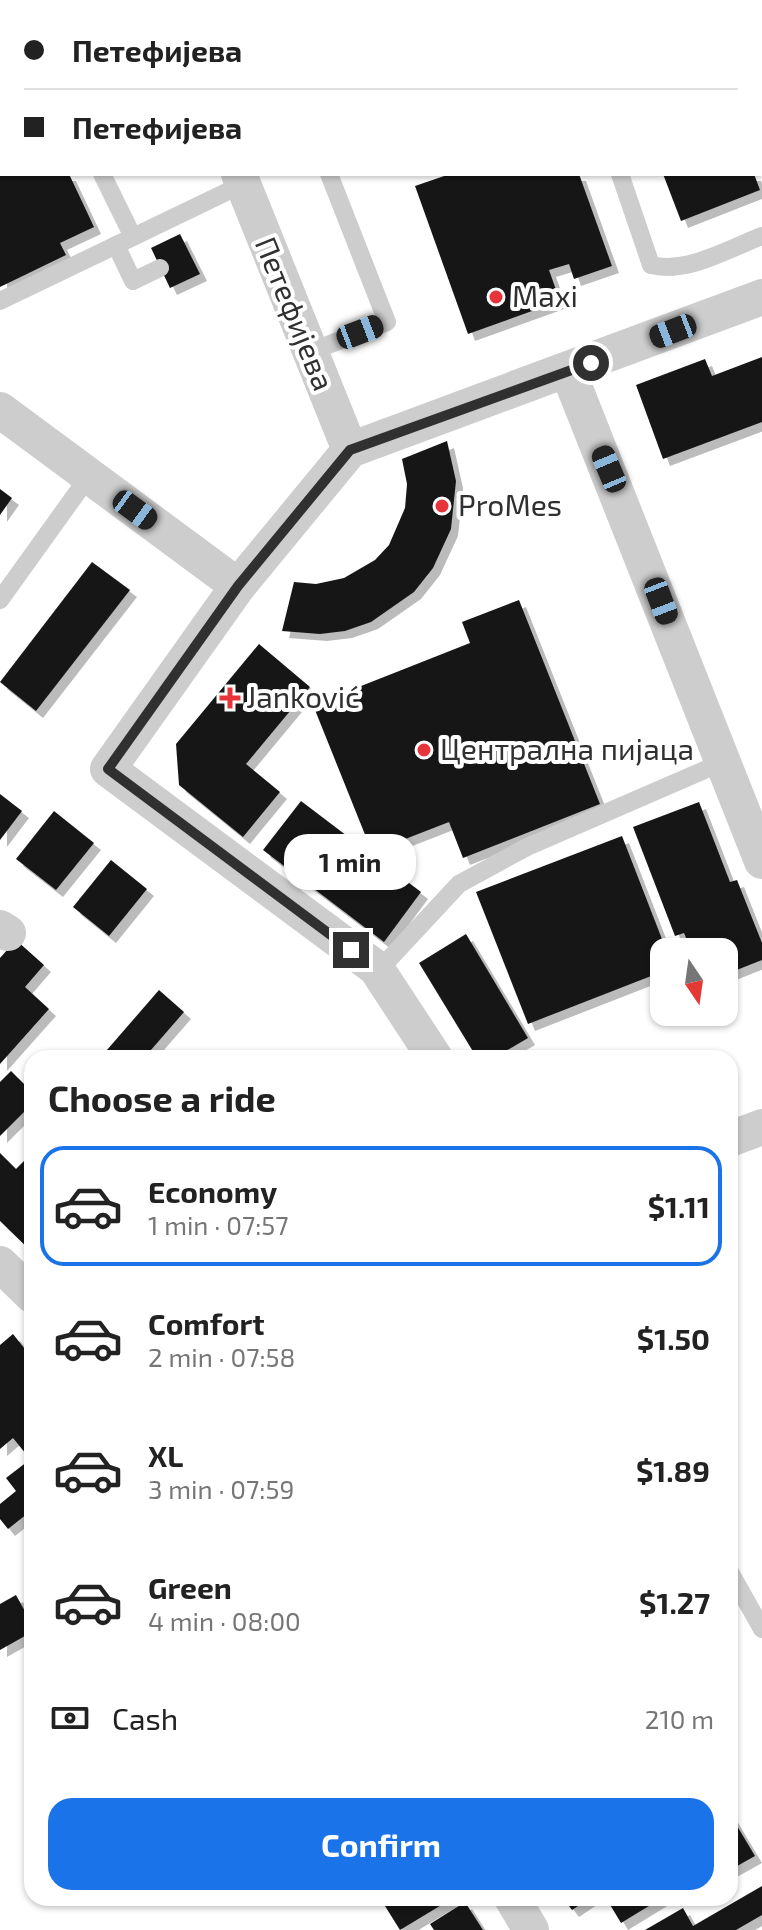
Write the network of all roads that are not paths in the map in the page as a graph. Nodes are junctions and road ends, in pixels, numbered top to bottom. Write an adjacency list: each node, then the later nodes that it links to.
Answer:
1 (103, 176): 6 (lane)
2 (330, 176): 10 (lane)
3 (621, 176): 5 (lane)
4 (238, 178): 6 (lane); 10 (street, Петефијева)
5 (762, 236)
6 (124, 241): 7 (lane); 9 (lane)
7 (160, 268)
8 (762, 297): 11 (street)
9 (0, 301)
10 (310, 352): 13 (street, Петефијева)
11 (568, 371): 13 (street); 17 (street)
12 (0, 410): 14 (street)
13 (350, 450): 15 (street)
14 (89, 476): 15 (street); 16 (lane)
15 (238, 586): 19 (street)
16 (0, 600)
17 (723, 762): 18 (street); 19 (lane)
18 (762, 861)
19 (378, 971): 20 (street)
20 (430, 1050)
21 (762, 1127): 22 (street)
22 (738, 1136)
23 (0, 1264): 24 (street)
24 (24, 1287)
25 (738, 1586): 26 (lane)
26 (762, 1629)
27 (517, 1906): 28 (street)
28 (531, 1930)

